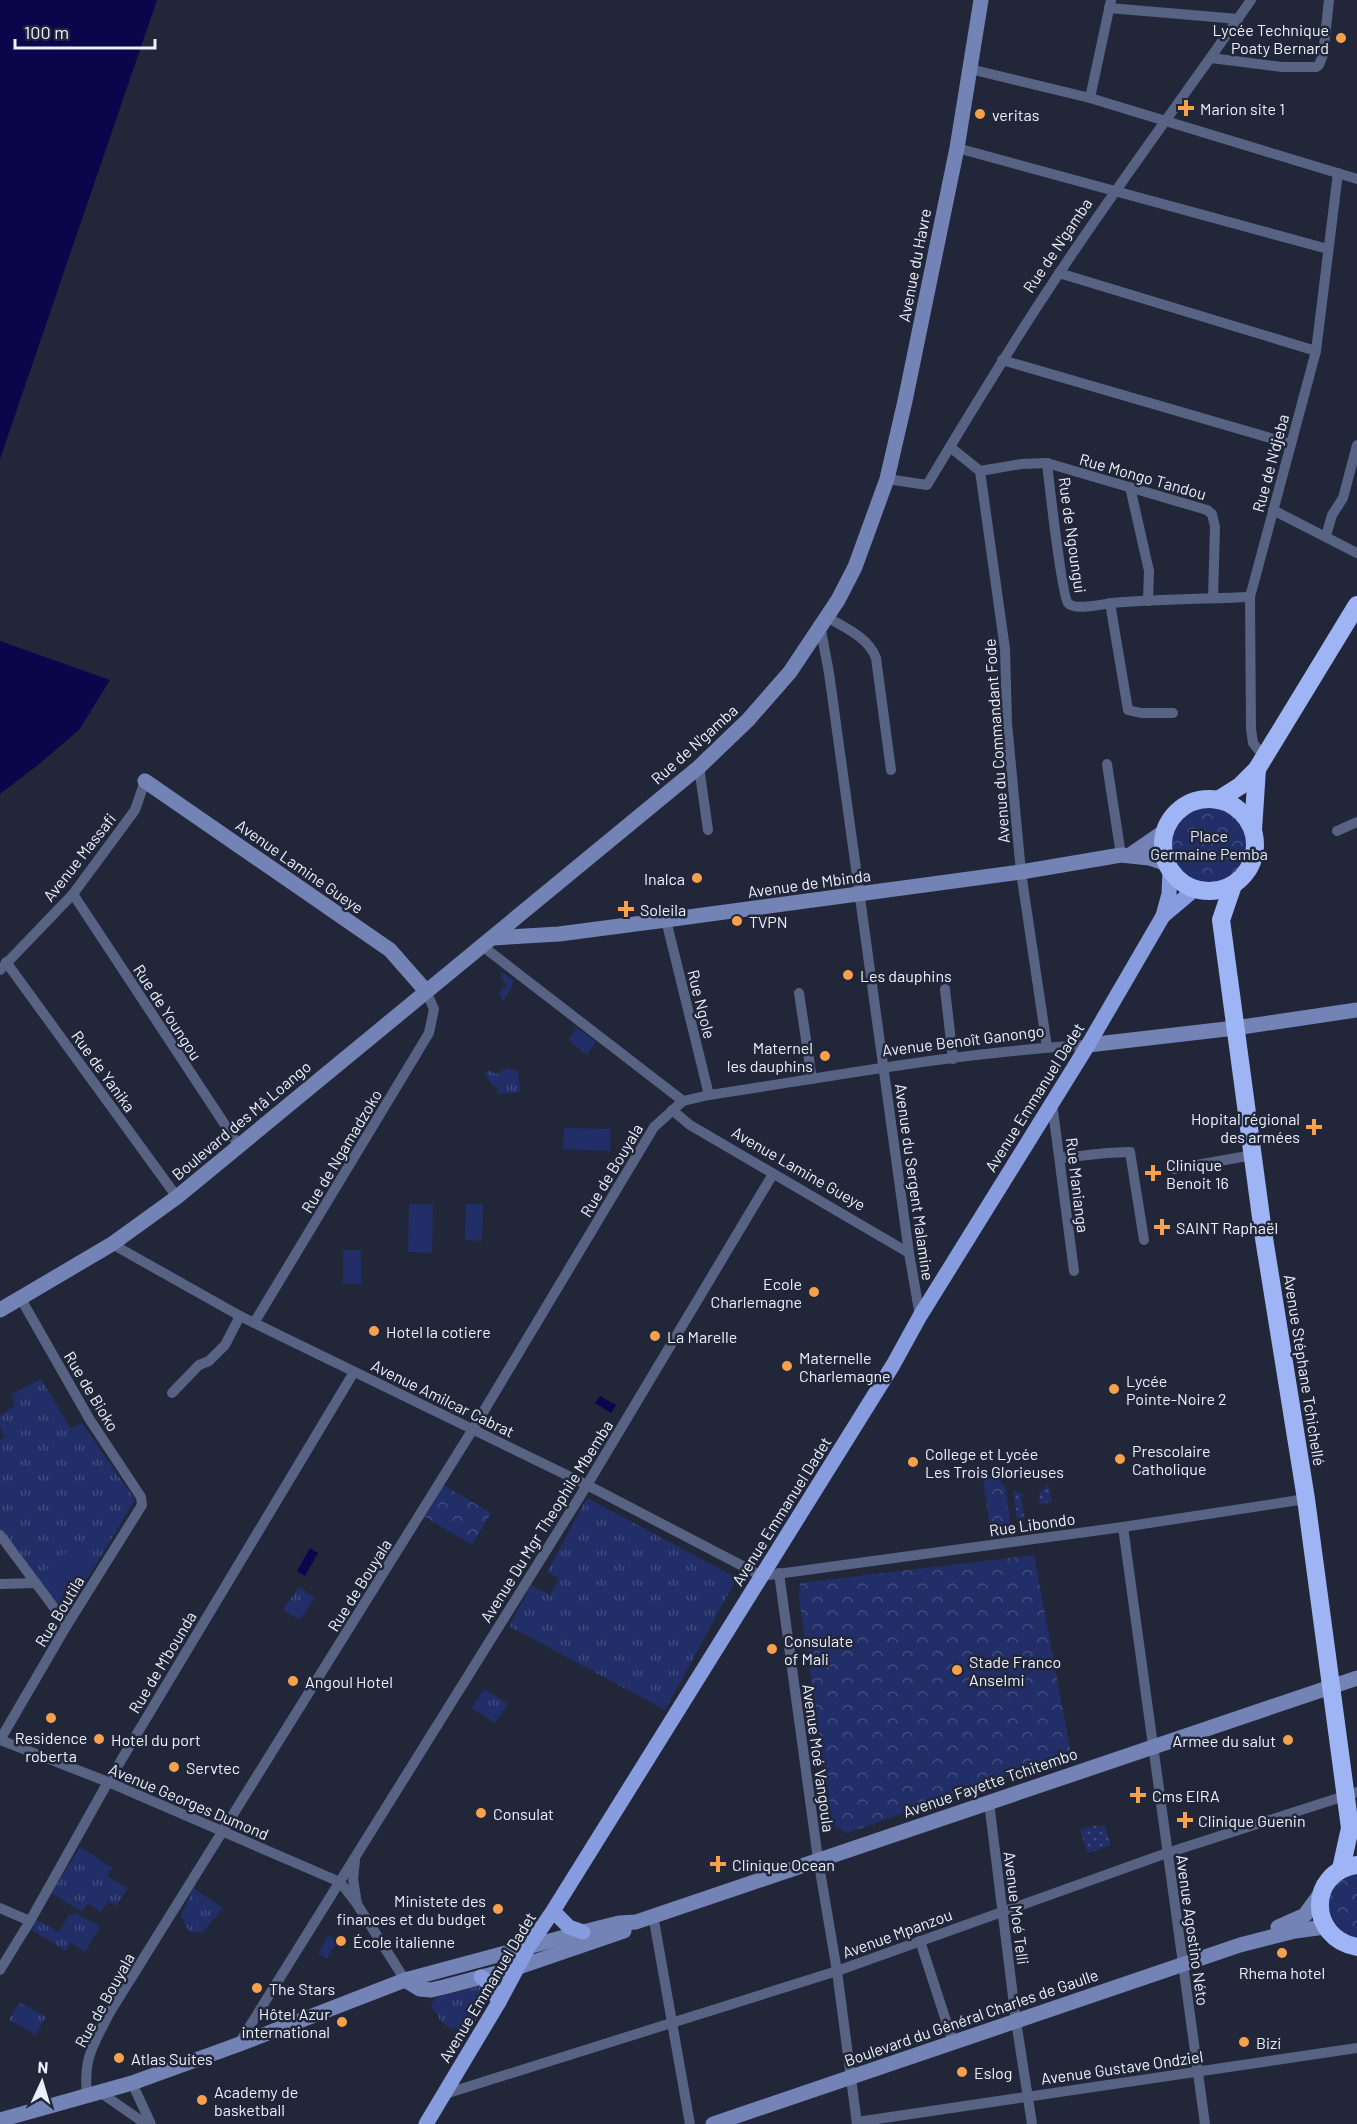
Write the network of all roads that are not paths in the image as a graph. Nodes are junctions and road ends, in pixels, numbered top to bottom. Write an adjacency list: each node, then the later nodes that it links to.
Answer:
1 (981, 0): 7 (street, Avenue du Havre)
2 (1251, 0): 5 (street, Rue de N'gamba)
3 (1329, 0): 6 (street)
4 (1110, 4): 5 (street); 8 (street)
5 (1238, 19): 6 (street, Rue de N'gamba)
6 (1211, 58): 9 (street, Rue de N'gamba)
7 (970, 69): 8 (street); 10 (street, Avenue du Havre)
8 (1090, 98): 9 (street)
9 (1166, 121): 11 (street); 13 (street, Rue de N'gamba)
10 (957, 148): 13 (street); 23 (street, Avenue du Havre)
11 (1338, 173): 12 (street); 14 (street, Rue de N'djeba)
12 (1357, 178)
13 (1115, 191): 14 (street); 15 (street, Rue de N'gamba)
14 (1328, 249): 16 (street, Rue de N'djeba)
15 (1059, 273): 16 (street); 17 (street, Rue de N'gamba)
16 (1317, 351): 18 (street, Rue de N'djeba)
17 (1002, 360): 18 (street); 20 (street, Rue de N'gamba)
18 (1291, 444): 25 (street, Rue de N'djeba)
19 (1357, 445): 27 (street)
20 (950, 447): 22 (street); 23 (street, Rue de N'gamba)
21 (1047, 463): 22 (street, Rue Mongo Tandou); 24 (street, Rue Mongo Tandou); 32 (street, Rue de Ngoungui)
22 (980, 471): 49 (street, Avenue du Commandant Fode)
23 (886, 479): 26 (street, Avenue du Havre)
24 (1130, 487): 30 (street, Rue Mongo Tandou); 31 (street)
25 (1273, 510): 27 (street); 29 (street, Rue de N'djeba)
26 (867, 533): 34 (street, Rue de N'gamba)
27 (1326, 536): 28 (street)
28 (1357, 553)
29 (1250, 597): 30 (street); 37 (street, Rue de N'djeba)
30 (1213, 598): 31 (street)
31 (1148, 601): 32 (street)
32 (1110, 603): 35 (street)
33 (1357, 605): 37 (highway)
34 (824, 621): 38 (street, Rue de N'gamba); 39 (street); 53 (street, Avenue du Sergent Malamine)
35 (1173, 713)
36 (1107, 764): 47 (street)
37 (1261, 764): 41 (highway); 44 (highway)
38 (699, 767): 43 (street); 57 (street, Rue de N'gamba)
39 (891, 770)
40 (145, 781): 52 (street, Avenue Massafi); 60 (street, Avenue Lamine Gueye)
41 (1218, 800): 44 (highway); 45 (highway)
42 (1357, 822): 46 (street)
43 (708, 830)
44 (1253, 830): 50 (highway)
45 (1165, 831): 47 (street, Avenue de Mbinda); 48 (highway)
46 (1337, 831)
47 (1125, 855): 48 (street, Avenue de Mbinda); 49 (street, Avenue de Mbinda)
48 (1168, 867): 51 (highway); 54 (main road, Avenue Emmanuel Dadet)
49 (1021, 872): 53 (street, Avenue de Mbinda); 65 (street, Avenue du Commandant Fode)
50 (1233, 885): 51 (highway); 56 (highway, Avenue Stéphane Tchichellé)
51 (1198, 890): 54 (main road, Avenue Emmanuel Dadet); 56 (highway, Avenue Stéphane Tchichellé)
52 (73, 894): 58 (street, Avenue Massafi); 73 (street, Rue de Youngou)
53 (860, 894): 55 (street, Avenue de Mbinda); 67 (street, Avenue du Sergent Malamine)
54 (1163, 916): 64 (main road, Avenue Emmanuel Dadet)
55 (666, 920): 57 (street, Avenue de Mbinda); 69 (street, Rue Ngole)
56 (1221, 920): 63 (highway, Avenue Stéphane Tchichellé)
57 (487, 942): 60 (street, Boulevard des Mâ Loango); 70 (street)
58 (3, 966): 78 (street, Rue de Yanika)
59 (945, 989): 66 (street)
60 (426, 991): 73 (street, Boulevard des Mâ Loango); 87 (street, Rue de Ngamadzoko)
61 (799, 993): 68 (street)
62 (1357, 1010): 63 (street, Avenue Benoît Ganongo)
63 (1235, 1028): 64 (street, Avenue Benoît Ganongo); 74 (highway, Avenue Stéphane Tchichellé)
64 (1088, 1045): 65 (street, Avenue Benoît Ganongo); 71 (main road, Avenue Emmanuel Dadet)
65 (1047, 1047): 66 (street, Avenue Benoît Ganongo)
66 (953, 1059): 67 (street, Avenue Benoît Ganongo)
67 (884, 1068): 68 (street, Avenue Benoît Ganongo); 81 (street, Avenue du Sergent Malamine)
68 (812, 1079): 69 (street, Avenue Benoît Ganongo)
69 (709, 1095): 70 (street, Avenue Benoît Ganongo)
70 (683, 1101): 72 (street, Rue de Bouyala)
71 (1052, 1103): 75 (street, Rue Manianga); 86 (main road, Avenue Emmanuel Dadet)
72 (672, 1110): 77 (street, Avenue Lamine Gueye); 90 (street, Rue de Bouyala)
73 (239, 1146): 78 (street, Boulevard des Mâ Loango)
74 (1253, 1155): 76 (street); 93 (highway, Avenue Stéphane Tchichellé)
75 (1060, 1158): 79 (street); 82 (street, Rue Manianga)
76 (1174, 1169)
77 (773, 1174): 81 (street, Avenue Lamine Gueye); 91 (street, Avenue Du Mgr Theophile Mbemba)
78 (177, 1197): 80 (street, Boulevard des Mâ Loango)
79 (1144, 1240)
80 (112, 1244): 83 (street, Boulevard des Mâ Loango); 85 (street, Avenue Amilcar Cabrat)
81 (909, 1253): 86 (street, Avenue du Sergent Malamine)
82 (1074, 1271)
83 (21, 1299): 84 (street, Boulevard des Mâ Loango); 92 (street, Rue de Bioko)
84 (0, 1310)
85 (240, 1316): 87 (street, Avenue Amilcar Cabrat); 89 (street)
86 (920, 1316): 97 (main road, Avenue Emmanuel Dadet)
87 (255, 1323): 88 (street, Avenue Amilcar Cabrat)
88 (354, 1372): 90 (street, Avenue Amilcar Cabrat); 105 (street, Rue de M'bounda)
89 (172, 1393)
90 (473, 1429): 91 (street, Avenue Amilcar Cabrat); 108 (street, Rue de Bouyala)
91 (587, 1485): 97 (street, Avenue Amilcar Cabrat); 111 (street, Avenue Du Mgr Theophile Mbemba)
92 (141, 1497): 100 (street, Rue Boutila)
93 (1306, 1499): 94 (street, Rue Libondo); 102 (highway, Avenue Stéphane Tchichellé)
94 (1123, 1527): 96 (street, Rue Libondo); 104 (street, Avenue Agostino Néto)
95 (0, 1535): 98 (street)
96 (779, 1573): 97 (street, Rue Libondo); 112 (street, Avenue Moé Vangoula)
97 (762, 1576): 118 (main road, Avenue Emmanuel Dadet)
98 (36, 1583): 99 (street); 100 (street)
99 (0, 1584)
100 (67, 1625): 103 (street, Rue Boutila)
101 (1357, 1678): 102 (street, Avenue Fayette Tchitembo)
102 (1331, 1686): 104 (street, Avenue Fayette Tchitembo); 106 (highway, Avenue Stéphane Tchichellé)
103 (0, 1740): 105 (street, Avenue Georges Dumond)
104 (1152, 1747): 107 (street, Avenue Fayette Tchitembo); 110 (street, Avenue Agostino Néto)
105 (108, 1782): 108 (street, Avenue Georges Dumond); 121 (street, Rue de M'bounda)
106 (1351, 1794): 109 (highway, Avenue Stéphane Tchichellé); 110 (street, Avenue Mpanzou)
107 (989, 1802): 112 (street, Avenue Fayette Tchitembo); 119 (street, Avenue Moé Telli)
108 (224, 1831): 114 (street, Avenue Georges Dumond); 145 (street, Rue de Bouyala)
109 (1353, 1834): 113 (highway, Avenue Stéphane Tchichellé)
110 (1167, 1853): 119 (street, Avenue Mpanzou); 129 (street, Avenue Agostino Néto)
111 (356, 1858): 114 (street, Avenue Du Mgr Theophile Mbemba); 116 (street, Avenue Georges Dumond)
112 (818, 1859): 120 (street, Avenue Fayette Tchitembo); 132 (street, Avenue Moé Vangoula)
113 (1349, 1867): 115 (highway)
114 (340, 1882): 116 (street, Avenue Georges Dumond); 139 (street)
115 (1321, 1893): 123 (highway); 126 (street, Boulevard du Général Charles de Gaulle)
116 (357, 1904): 134 (street, Avenue Georges Dumond)
117 (0, 1908): 121 (street)
118 (553, 1911): 124 (main road); 127 (main road, Avenue Emmanuel Dadet)
119 (1002, 1911): 125 (street, Avenue Mpanzou); 136 (street, Avenue Moé Telli)
120 (653, 1915): 122 (street, Avenue Fayette Tchitembo); 137 (street)
121 (30, 1921): 131 (street, Rue de M'bounda)
122 (636, 1922): 124 (street, Avenue Fayette Tchitembo); 130 (street, Avenue Fayette Tchitembo)
123 (1325, 1927): 126 (street, Boulevard du Général Charles de Gaulle); 128 (highway)
124 (583, 1932): 127 (street, Avenue Fayette Tchitembo)
125 (920, 1941): 132 (street, Avenue Mpanzou); 138 (street)
126 (1240, 1945): 129 (street, Boulevard du Général Charles de Gaulle)
127 (528, 1946): 130 (main road, Avenue Emmanuel Dadet); 134 (street, Avenue Fayette Tchitembo)
128 (1357, 1948)
129 (1183, 1963): 136 (street, Boulevard du Général Charles de Gaulle); 141 (street, Avenue Agostino Néto)
130 (519, 1967): 133 (street, Avenue Fayette Tchitembo); 135 (main road, Avenue Emmanuel Dadet)
131 (0, 1970)
132 (837, 1971): 137 (street, Avenue Mpanzou); 142 (street, Avenue Moé Vangoula)
133 (481, 1977): 134 (street, Avenue Fayette Tchitembo); 135 (main road)
134 (405, 1980): 139 (street, Avenue Fayette Tchitembo)
135 (499, 2002): 144 (main road, Avenue Emmanuel Dadet)
136 (1016, 2020): 138 (street, Boulevard du Général Charles de Gaulle); 146 (street, Avenue Moé Telli)
137 (672, 2022): 144 (street, Avenue Mpanzou); 152 (street)
138 (953, 2042): 142 (street, Boulevard du Général Charles de Gaulle)
139 (237, 2045): 143 (street, Avenue Fayette Tchitembo)
140 (1357, 2048): 141 (street, Avenue Gustave Ondziel)
141 (1197, 2071): 146 (street, Avenue Gustave Ondziel); 155 (street, Avenue Agostino Néto)
142 (851, 2077): 148 (street, Avenue Moé Vangoula); 153 (street, Boulevard du Général Charles de Gaulle)
143 (132, 2084): 145 (street, Avenue Fayette Tchitembo); 150 (street)
144 (445, 2094): 151 (main road, Avenue Emmanuel Dadet)
145 (94, 2095): 147 (street, Avenue Fayette Tchitembo); 149 (street)
146 (1028, 2096): 148 (street, Avenue Gustave Ondziel); 154 (street, Avenue Moé Telli)
147 (0, 2120)
148 (857, 2123)
149 (146, 2124)
150 (151, 2124)
151 (426, 2124)
152 (690, 2124)
153 (713, 2124)
154 (1032, 2124)
155 (1205, 2124)

